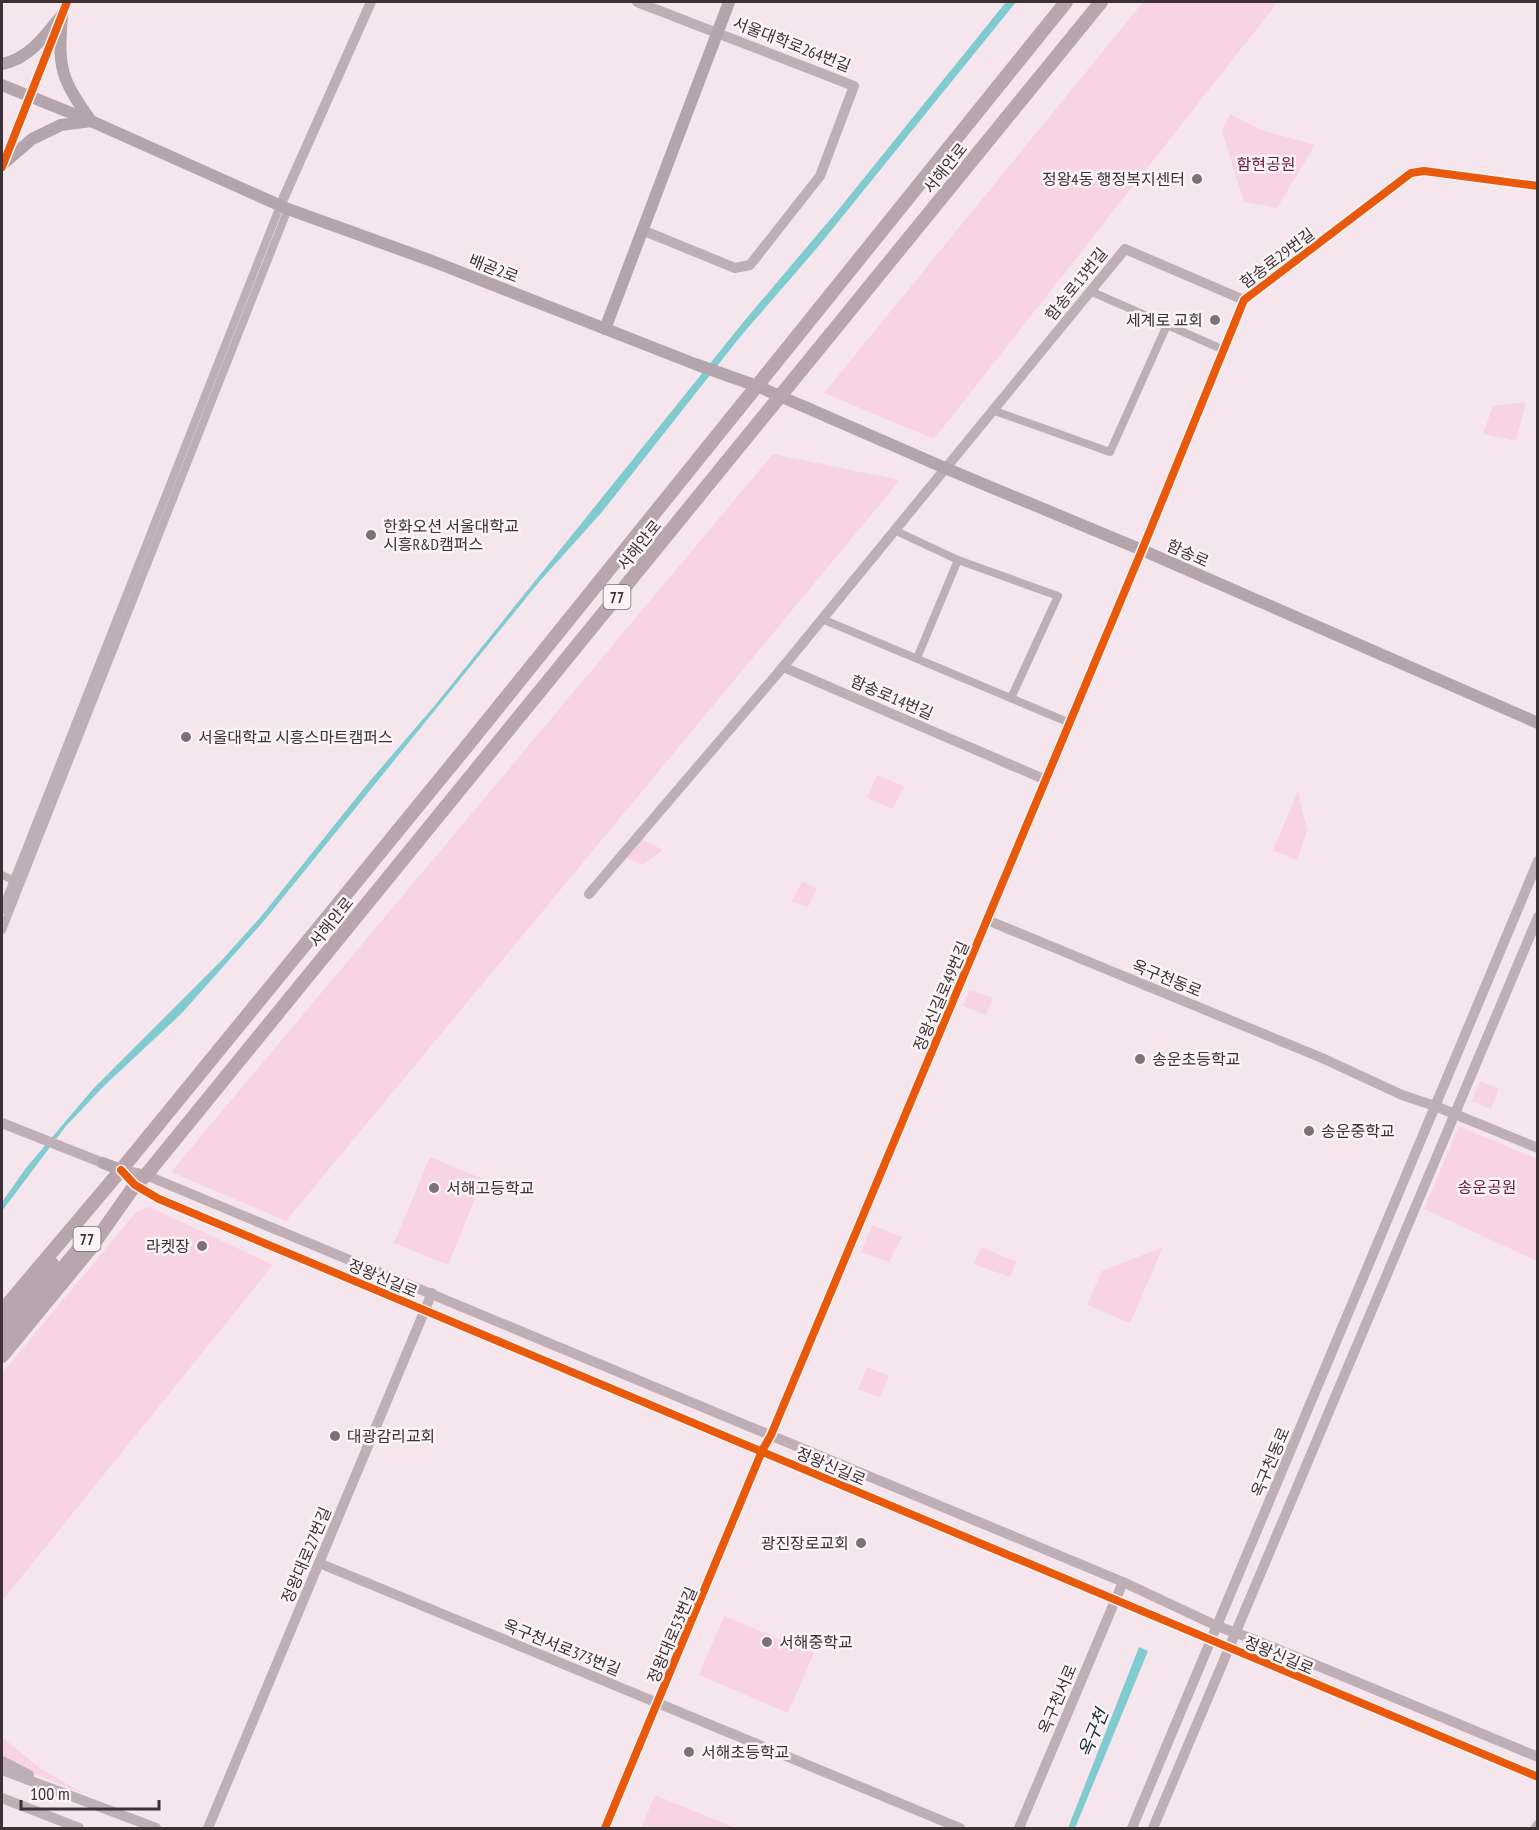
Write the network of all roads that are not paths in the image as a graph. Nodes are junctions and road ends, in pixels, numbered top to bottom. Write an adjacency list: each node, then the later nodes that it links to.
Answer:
1 (67, 2): 7 (street)
2 (371, 2): 15 (street)
3 (637, 2): 8 (street, 서울대학로264번길)
4 (729, 2): 8 (main road, 서울대학로264번길)
5 (1066, 2): 22 (main road, 서해안로 / 77)
6 (1101, 2): 23 (main road, 서해안로 / 77)
7 (62, 15): 9 (main road); 11 (street); 12 (main road)
8 (717, 33): 16 (main road, 서울대학로264번길); 16 (street, 서울대학로264번길)
9 (2, 64)
10 (2, 85): 11 (main road, 배곧2로)
11 (28, 96): 12 (main road, 배곧2로); 13 (street)
12 (91, 121): 13 (main road); 15 (main road, 배곧2로)
13 (2, 164)
14 (1538, 186): 18 (street, 함송로29번길)
15 (284, 208): 20 (main road, 배곧2로); 38 (street)
16 (642, 230): 20 (main road, 서울대학로264번길)
17 (1090, 291): 18 (street, 함송로13번길); 19 (street); 24 (street, 함송로13번길)
18 (1244, 300): 21 (street, 함송로29번길)
19 (1167, 325): 21 (street); 24 (street)
20 (605, 329): 22 (main road, 배곧2로)
21 (1224, 350): 27 (street, 함송로29번길)
22 (758, 386): 23 (main road, 함송로); 49 (main road, 서해안로 / 77)
23 (781, 396): 25 (main road, 함송로); 50 (main road, 서해안로 / 77)
24 (992, 410): 25 (street, 함송로13번길)
25 (945, 468): 26 (street); 27 (main road, 함송로)
26 (894, 530): 28 (street); 29 (street)
27 (1142, 550): 33 (street, 정왕신길로49번길); 34 (main road, 함송로)
28 (958, 560): 30 (street); 32 (street)
29 (822, 619): 30 (street); 31 (street)
30 (917, 658): 32 (street)
31 (783, 667): 35 (street, 함송로14번길); 39 (street)
32 (1011, 698): 33 (street)
33 (1070, 723): 35 (street, 정왕신길로49번길)
34 (1538, 723)
35 (1047, 780): 42 (street, 정왕신길로49번길)
36 (1538, 861): 44 (street, 옥구천동로)
37 (2, 875): 38 (street)
38 (17, 882): 40 (street); 43 (street)
39 (589, 894)
40 (2, 910)
41 (1538, 916): 45 (street)
42 (987, 920): 44 (street, 옥구천동로); 59 (street, 정왕신길로49번길)
43 (2, 930)
44 (1435, 1106): 45 (street, 옥구천동로); 64 (street, 옥구천동로)
45 (1454, 1114): 47 (street, 옥구천동로); 65 (street)
46 (2, 1123): 48 (street)
47 (1538, 1148)
48 (103, 1163): 49 (main road)
49 (118, 1174): 50 (street, 정왕신길로); 51 (street, 정왕신길로); 52 (main road, 서해안로 / 77); 55 (main road, 서해안로)
50 (146, 1175): 51 (main road, 서해안로 / 77); 53 (street, 정왕신길로)
51 (133, 1188): 52 (main road, 서해안로 / 77); 54 (street, 정왕신길로); 58 (main road, 서해안로)
52 (41, 1286): 56 (main road, 77); 57 (main road, 77)
53 (432, 1293): 54 (street, 정왕대로27번길); 59 (street, 정왕신길로)
54 (425, 1310): 60 (street, 정왕신길로); 61 (street, 정왕대로27번길)
55 (2, 1311)
56 (2, 1326)
57 (2, 1341)
58 (2, 1356)
59 (771, 1435): 60 (street, 정왕신길로49번길); 62 (street, 정왕신길로)
60 (762, 1451): 63 (street, 정왕신길로); 68 (street, 정왕대로53번길)
61 (319, 1563): 68 (street, 옥구천서로373번길); 77 (street, 정왕대로27번길)
62 (1123, 1582): 63 (street, 옥구천서로); 64 (street, 정왕신길로)
63 (1116, 1600): 66 (street, 정왕신길로); 80 (street, 옥구천서로)
64 (1217, 1626): 65 (street, 정왕신길로); 66 (street, 옥구천동로)
65 (1235, 1633): 67 (street); 69 (street, 정왕신길로)
66 (1211, 1640): 67 (street, 정왕신길로); 81 (street, 옥구천동로)
67 (1229, 1648): 72 (street, 정왕신길로); 82 (street)
68 (658, 1703): 78 (street, 정왕대로53번길); 79 (street, 옥구천서로373번길)
69 (1538, 1757)
70 (2, 1761): 73 (street)
71 (2, 1770): 73 (street)
72 (1538, 1777)
73 (55, 1790): 76 (street)
74 (2, 1798): 75 (street)
75 (80, 1828)
76 (156, 1828)
77 (208, 1828)
78 (605, 1828)
79 (960, 1828)
80 (1019, 1828)
81 (1132, 1828)
82 (1153, 1828)

